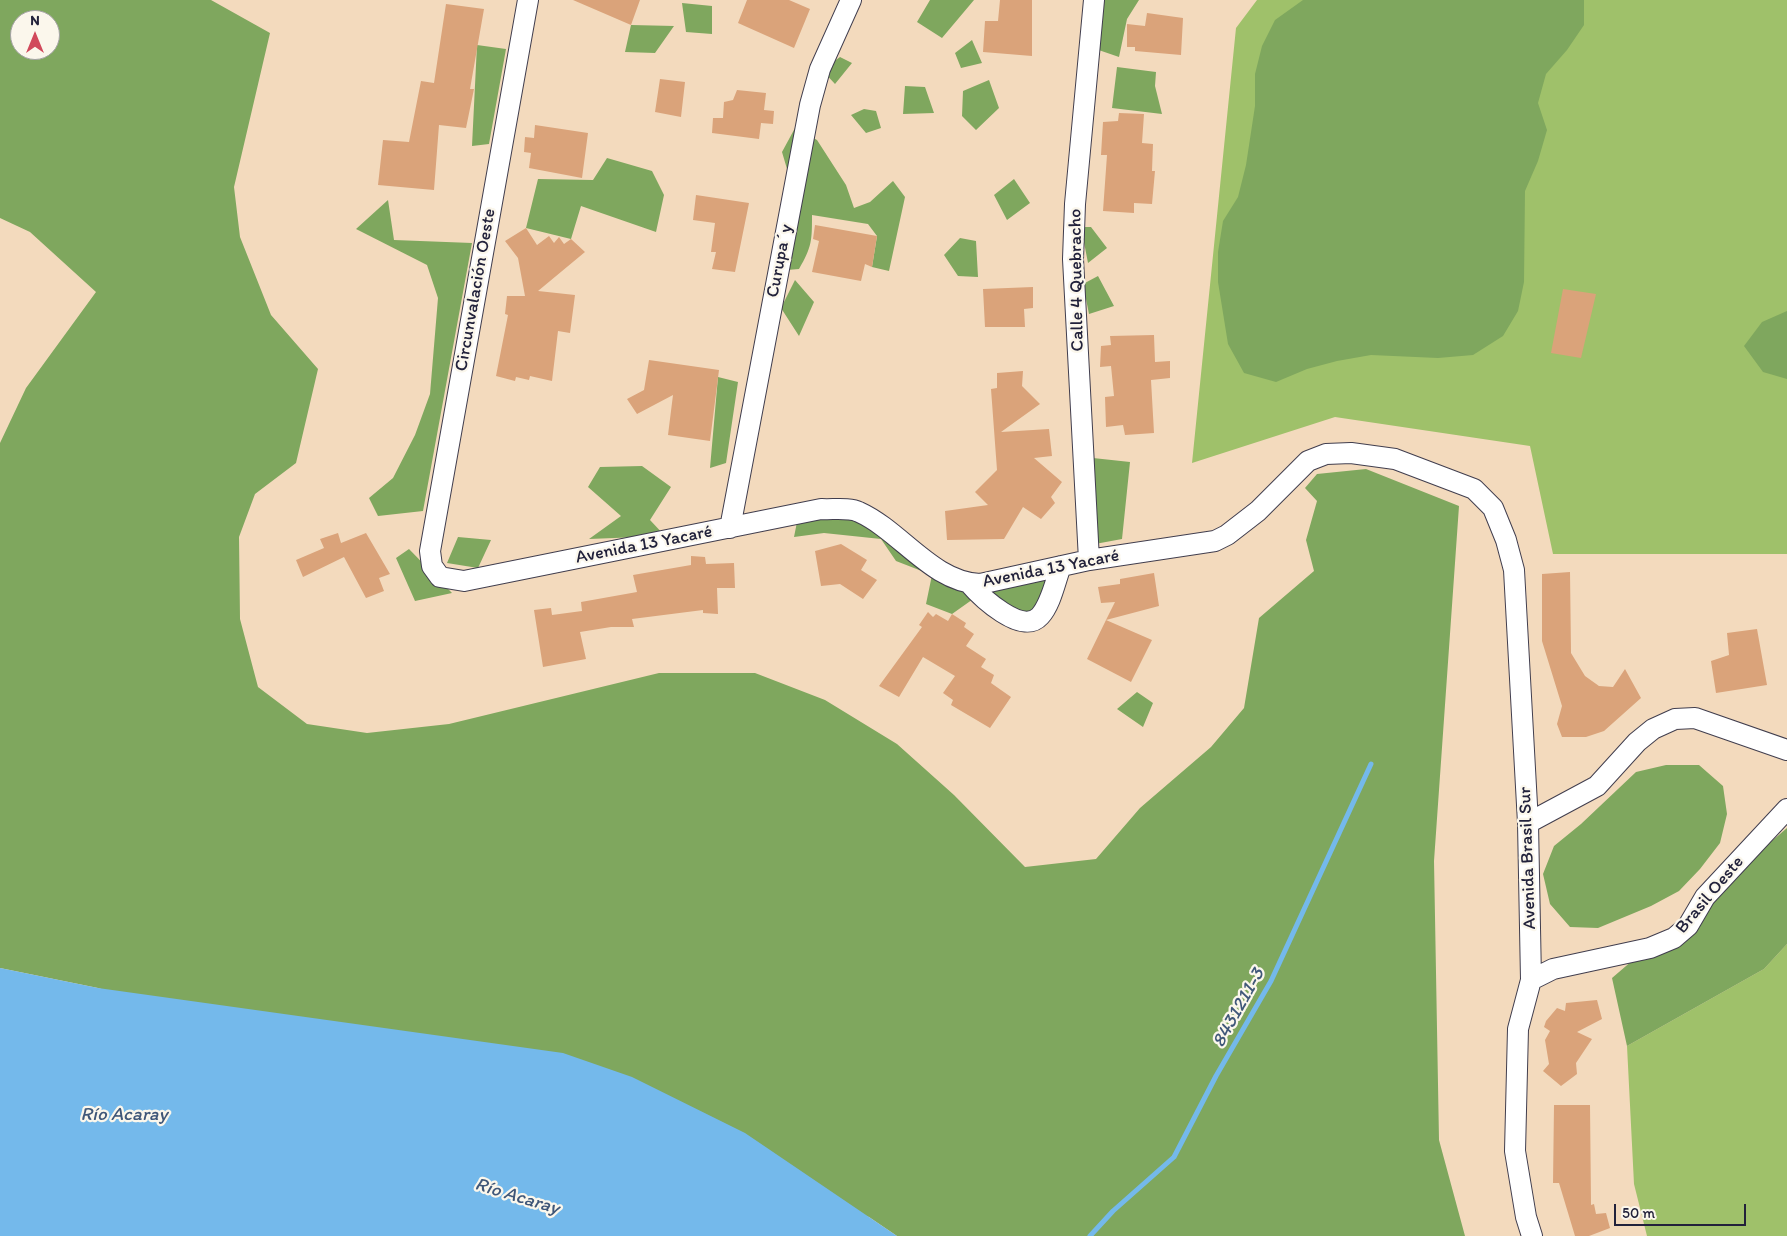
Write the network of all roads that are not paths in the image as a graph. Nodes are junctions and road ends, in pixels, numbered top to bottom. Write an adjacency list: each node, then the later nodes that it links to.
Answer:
1 (528, 0): 8 (street, Circunvalación Oeste)
2 (851, 0): 5 (street, Curupa´y)
3 (1094, 0): 6 (street, Calle 4 Quebracho)
4 (1474, 489): 6 (street, Avenida 13 Yacaré); 12 (street, Avenida Brasil Sur)
5 (730, 528): 8 (street, Avenida 13 Yacaré); 9 (street, Avenida 13 Yacaré)
6 (1089, 560): 7 (street, Avenida 13 Yacaré)
7 (1061, 566): 9 (street, Avenida 13 Yacaré); 9 (street)
8 (440, 577)
9 (969, 583)
10 (1787, 750): 12 (street)
11 (1787, 808): 13 (street, Brasil Oeste)
12 (1528, 823): 13 (street, Avenida Brasil Sur)
13 (1531, 980): 14 (street, Avenida Brasil Sur)
14 (1532, 1236)

